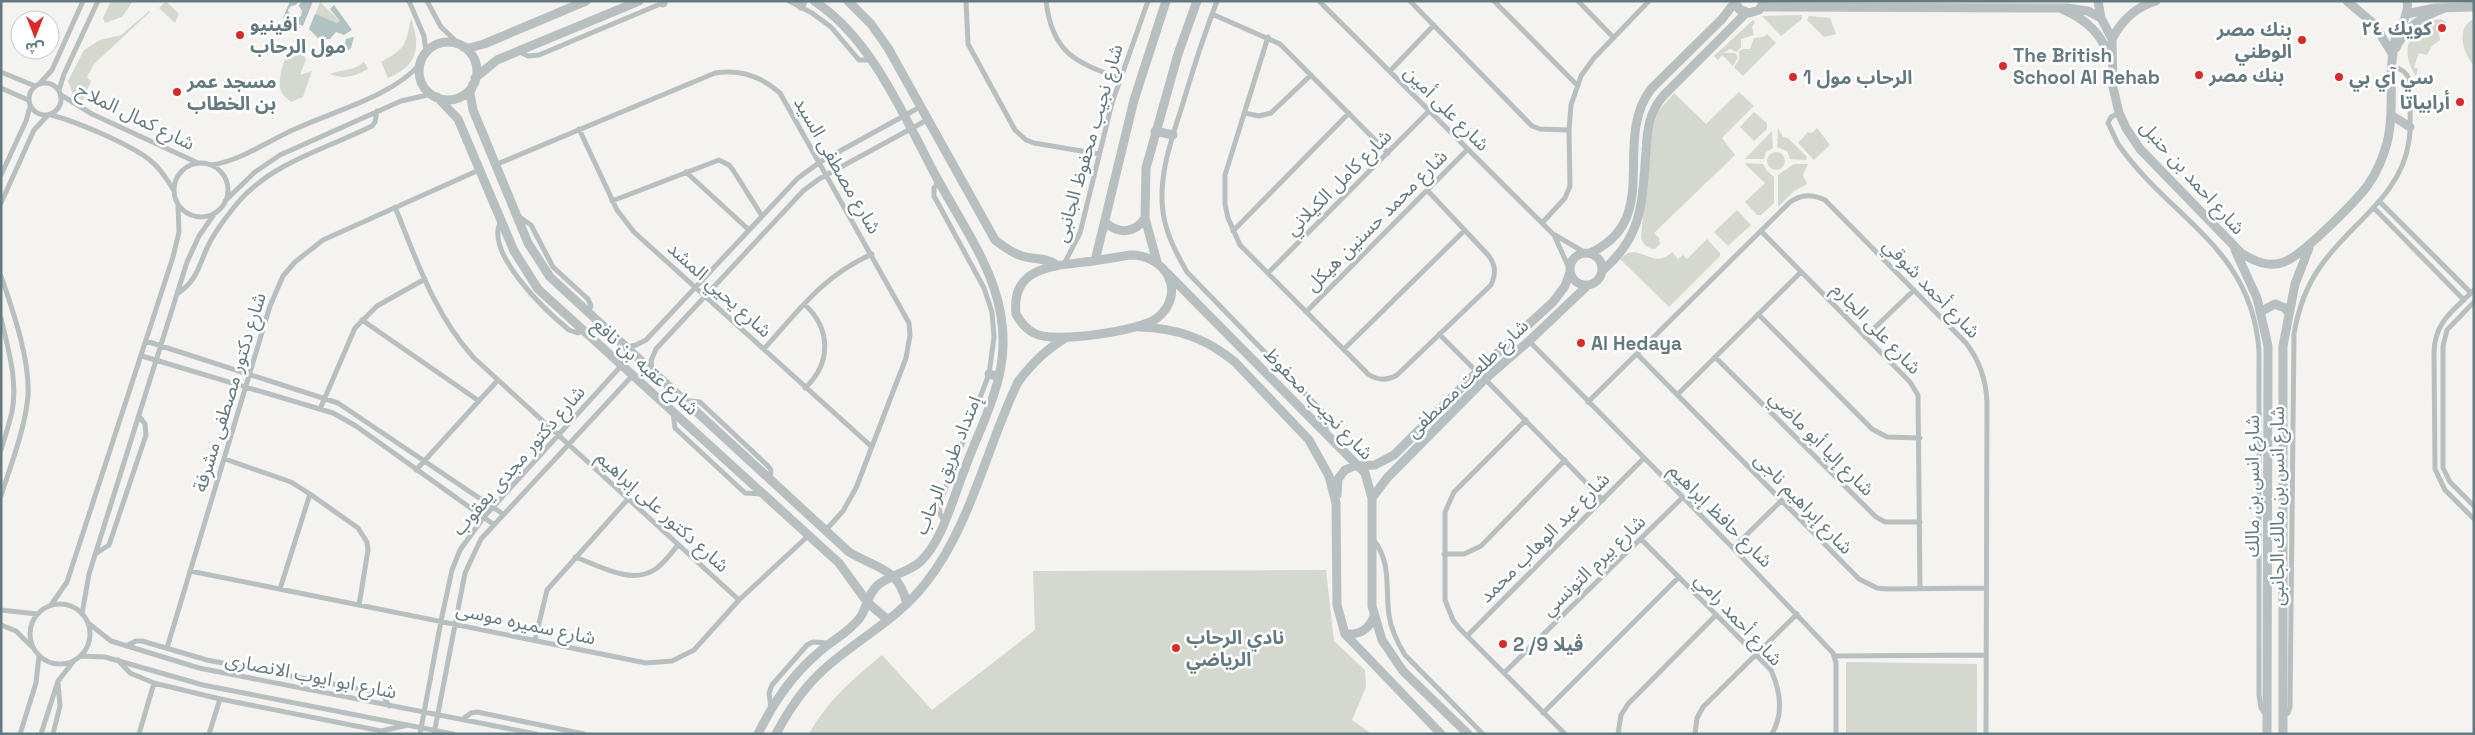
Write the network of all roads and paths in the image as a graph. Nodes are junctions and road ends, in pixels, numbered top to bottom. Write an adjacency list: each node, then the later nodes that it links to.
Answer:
1 (83, 1): 53 (street)
2 (98, 1): 56 (street)
3 (409, 1): 42 (street)
4 (427, 1): 40 (street)
5 (586, 1): 40 (street)
6 (639, 1): 41 (street)
7 (789, 1): 27 (street)
8 (814, 1): 44 (street, إمتداد طريق الرحاب)
9 (848, 1): 60 (street)
10 (966, 1): 78 (street)
11 (1046, 1): 51 (street)
12 (1148, 1): 51 (street, شارع نجيب محفوظ الجانبى)
13 (1166, 1): 100 (street)
14 (1197, 1): 74 (street)
15 (1217, 1): 33 (street)
16 (1319, 1): 48 (street, شارع على أمين)
17 (1410, 1): 36 (street)
18 (1494, 1): 54 (street)
19 (1578, 1): 38 (street)
20 (1649, 1): 38 (street)
21 (2098, 1): 35 (street)
22 (2156, 1): 39 (street)
23 (2347, 1): 43 (street)
24 (2407, 1): 34 (street)
25 (663, 2): 41 (street)
26 (1735, 2): 32 (street); 109 (street)
27 (802, 4): 44 (street)
28 (1763, 4): 30 (street); 32 (street)
29 (2474, 7): 31 (street)
30 (2057, 8): 35 (street); 45 (street)
31 (2445, 8): 34 (street); 43 (street)
32 (1746, 13): 117 (street)
33 (1212, 14): 37 (street); 75 (street)
34 (2406, 14): 43 (street)
35 (2101, 18): 39 (street)
36 (1434, 25): 48 (street); 73 (street)
37 (1268, 38): 50 (street); 63 (street)
38 (1613, 38): 54 (street)
39 (2112, 39): 45 (street, شارع احمد بن حنبل)
40 (461, 45): 42 (street); 52 (street)
41 (518, 51): 52 (street)
42 (426, 52): 46 (street)
43 (2393, 55): 47 (street)
44 (872, 60): 68 (street, إمتداد طريق الرحاب)
45 (2111, 63): 64 (street, شارع احمد بن حنبل)
46 (420, 64): 57 (street); 81 (street)
47 (2393, 66): 67 (street); 70 (street, شارع انس بن مالك الجانبى)
48 (1390, 71): 62 (street, شارع على أمين)
49 (1, 72): 53 (street)
50 (1311, 75): 63 (street); 65 (street)
51 (1120, 78): 78 (street, شارع نجيب محفوظ الجانبى)
52 (474, 81): 57 (street); 82 (street, شارع عقبه بن نافع)
53 (38, 84): 56 (street); 58 (street)
54 (1577, 85): 73 (street)
55 (1, 88): 58 (street)
56 (60, 93): 66 (street); 80 (street, شارع كمال الملاح)
57 (434, 96): 61 (street); 83 (street, شارع عقبه بن نافع)
58 (28, 100): 59 (street)
59 (30, 106): 66 (street); 85 (street)
60 (920, 107): 68 (street); 69 (street)
61 (377, 111): 90 (street); 127 (street)
62 (1429, 111): 76 (street, شارع على أمين); 77 (street, شارع كامل الكيلاني)
63 (1244, 113): 105 (street)
64 (2119, 113): 108 (street, شارع احمد بن حنبل); 258 (street, شارع انس بن مالك الجانبى)
65 (1349, 114): 77 (street); 105 (street)
66 (50, 115): 88 (street, شارع كمال الملاح); 93 (street)
67 (2390, 115): 70 (street); 107 (street)
68 (903, 116): 72 (street, إمتداد طريق الرحاب); 79 (street)
69 (928, 120): 72 (street); 115 (street)
70 (2410, 127): 92 (street, شارع انس بن مالك الجانبى)
71 (579, 129): 79 (street, شارع مصطفى السيد); 82 (street, شارع مصطفى السيد); 91 (street, شارع يحيي المشد)
72 (910, 129): 86 (street); 87 (street, إمتداد طريق الرحاب)
73 (1569, 130): 101 (street)
74 (1155, 131): 75 (street); 99 (street)
75 (1173, 135): 175 (street)
76 (1467, 150): 89 (street, شارع محمد حسنين هيكل); 101 (street, شارع على أمين)
77 (1388, 153): 120 (street, شارع كامل الكيلاني)
78 (1099, 154): 115 (street, شارع نجيب محفوظ الجانبى)
79 (820, 162): 86 (street, شارع مصطفى السيد); 98 (street)
80 (198, 163): 81 (street); 88 (street)
81 (212, 165): 90 (street)
82 (495, 165): 147 (street, شارع عقبه بن نافع)
83 (479, 170): 95 (street, شارع دكتور مصطفى مشرفة); 154 (street, شارع عقبه بن نافع)
84 (686, 172): 91 (street); 98 (street); 102 (street)
85 (1, 175)
86 (827, 175): 110 (street, شارع مصطفى السيد); 128 (street)
87 (939, 182): 111 (street, إمتداد طريق الرحاب); 112 (street)
88 (173, 189): 94 (street)
89 (1427, 190): 103 (street); 133 (street, شارع محمد حسنين هيكل)
90 (225, 201): 97 (street)
91 (612, 201): 124 (street, شارع يحيي المشد)
92 (2380, 202): 96 (street, شارع انس بن مالك الجانبى); 126 (street)
93 (1, 203)
94 (178, 205): 97 (street); 144 (street)
95 (395, 207): 122 (street, شارع دكتور على إبراهيم); 157 (street, شارع دكتور مصطفى مشرفة)
96 (2374, 208): 129 (street); 259 (street, شارع انس بن مالك الجانبى)
97 (215, 213): 127 (street)
98 (762, 216): 102 (street)
99 (1145, 218): 100 (street); 114 (street)
100 (1106, 222): 113 (street)
101 (1542, 223): 106 (street, شارع على أمين)
102 (748, 230): 124 (street)
103 (1465, 230): 141 (street); 149 (street)
104 (1761, 231): 118 (street, شارع على الجارم); 125 (street, شارع أحمد شوقي); 150 (street, شارع أحمد شوقي)
105 (1233, 232): 120 (street)
106 (1554, 235): 109 (street, شارع على أمين); 116 (street, شارع على أمين)
107 (2311, 243): 108 (street, شارع احمد بن حنبل); 134 (street, شارع انس بن مالك)
108 (2232, 245): 132 (street, شارع انس بن مالك)
109 (1587, 253): 116 (street); 117 (street)
110 (872, 254): 131 (street); 178 (street, شارع مصطفى السيد)
111 (978, 254): 112 (street); 137 (street, إمتداد طريق الرحاب)
112 (969, 259): 158 (street)
113 (1095, 261): 114 (street); 115 (street)
114 (1157, 262): 119 (street, شارع نجيب محفوظ)
115 (1060, 265): 135 (street)
116 (1570, 271): 123 (street); 155 (street, شارع طلعت مصطفى)
117 (1602, 271): 123 (street)
118 (1801, 272): 136 (street); 143 (street, شارع على الجارم)
119 (1167, 273): 140 (street); 175 (street, شارع نجيب محفوظ)
120 (1268, 273): 133 (street)
121 (1, 276): 187 (street)
122 (425, 279): 139 (street); 162 (street, شارع دكتور على إبراهيم)
123 (1588, 284): 145 (street, شارع طلعت مصطفى)
124 (695, 288): 128 (street, شارع يحيي المشد); 147 (street)
125 (1914, 290): 143 (street); 219 (street, شارع أحمد شوقي)
126 (2472, 292): 129 (street)
127 (177, 294): 146 (street)
128 (705, 297): 148 (street, شارع يحيي المشد); 156 (street)
129 (2464, 300): 166 (street)
130 (2474, 302): 167 (street)
131 (804, 304): 148 (street); 164 (street)
132 (2262, 311): 134 (street); 258 (street, شارع انس بن مالك)
133 (1306, 312): 149 (street)
134 (2288, 312): 259 (street, شارع انس بن مالك)
135 (1016, 314): 137 (street); 142 (street)
136 (1758, 314): 152 (street); 176 (street)
137 (1002, 315): 160 (street, إمتداد طريق الرحاب)
138 (1, 318): 179 (street)
139 (362, 320): 168 (street); 169 (street)
140 (1139, 327): 142 (street); 194 (street, شارع نجيب محفوظ)
141 (1439, 334): 149 (street); 155 (street)
142 (1067, 337): 223 (street, إمتداد طريق الرحاب)
143 (1865, 337): 176 (street, شارع على الجارم)
144 (146, 341): 146 (street); 151 (street)
145 (1529, 341): 161 (street, شارع طلعت مصطفى); 170 (street, شارع حافظ إبراهيم)
146 (161, 346): 153 (street); 157 (street)
147 (624, 347): 156 (street, شارع عقبه بن نافع)
148 (764, 349): 164 (street, شارع يحيي المشد)
149 (1344, 350)
150 (1637, 354): 165 (street, شارع إبراهيم ناجى); 170 (street, شارع أحمد شوقي)
151 (142, 356): 153 (street); 225 (street)
152 (1715, 357): 165 (street); 202 (street, شارع إليا أبو ماضي)
153 (156, 360): 163 (street); 172 (street)
154 (621, 366): 159 (street, شارع عقبه بن نافع); 174 (street, شارع دكتور مجدى يعقوب)
155 (1477, 372): 184 (street, شارع طلعت مصطفى)
156 (653, 373): 204 (street, شارع عقبه بن نافع)
157 (250, 374): 163 (street, شارع دكتور مصطفى مشرفة); 168 (street)
158 (989, 374): 160 (street); 201 (street)
159 (632, 376): 177 (street, شارع دكتور مجدى يعقوب); 205 (street, شارع عقبه بن نافع)
160 (999, 377): 201 (street, إمتداد طريق الرحاب)
161 (1485, 379): 173 (street); 189 (street, شارع طلعت مصطفى)
162 (498, 380): 169 (street); 174 (street, شارع دكتور على إبراهيم)
163 (247, 387): 171 (street); 181 (street, شارع دكتور مصطفى مشرفة)
164 (806, 388): 178 (street, شارع يحيي المشد)
165 (1677, 395): 193 (street, شارع إبراهيم ناجى)
166 (2434, 396): 167 (street); 195 (street)
167 (2443, 396): 188 (street)
168 (324, 397): 171 (street); 182 (street)
169 (479, 401): 182 (street)
170 (1588, 402): 180 (street, شارع حافظ إبراهيم)
171 (320, 409): 185 (street)
172 (139, 416): 211 (street); 211 (street)
173 (1526, 420): 183 (street); 212 (street)
174 (558, 434): 177 (street, شارع دكتور على إبراهيم); 197 (street, شارع دكتور مجدى يعقوب)
175 (1326, 434): 184 (street, شارع نجيب محفوظ)
176 (1920, 438): 202 (street, شارع على الجارم)
177 (568, 444): 191 (street, شارع دكتور على إبراهيم); 198 (street, شارع دكتور مجدى يعقوب)
178 (872, 447): 204 (street, شارع مصطفى السيد)
179 (1, 450)
180 (1644, 458): 190 (street, شارع حافظ إبراهيم); 192 (street, شارع عبد الوهاب محمد)
181 (225, 459): 186 (street); 215 (street, شارع دكتور مصطفى مشرفة)
182 (425, 460): 185 (street); 197 (street)
183 (1565, 460): 192 (street); 212 (street)
184 (1360, 466): 189 (street, شارع نجيب محفوظ); 194 (street, شارع طلعت مصطفى)
185 (416, 470): 199 (street)
186 (310, 494): 218 (street); 224 (street)
187 (1, 496)
188 (2463, 496): 195 (street); 196 (street)
189 (1372, 498): 206 (street, شارع نجيب محفوظ)
190 (1682, 498): 207 (street, شارع بيرم التونسي); 209 (street, شارع حافظ إبراهيم)
191 (628, 499): 208 (street, شارع دكتور على إبراهيم); 213 (street)
192 (1603, 500): 238 (street, شارع عبد الوهاب محمد)
193 (1781, 501): 209 (street); 220 (street, شارع إبراهيم ناجى)
194 (1336, 502): 237 (street, شارع نجيب محفوظ)
195 (2456, 502): 200 (street)
196 (2474, 506)
197 (494, 507): 198 (street); 199 (street, شارع دكتور مجدى يعقوب)
198 (503, 514): 203 (street, شارع دكتور مجدى يعقوب)
199 (484, 517): 203 (street); 233 (street, شارع دكتور مجدى يعقوب)
200 (2474, 519)
201 (944, 521): 216 (street, إمتداد طريق الرحاب)
202 (1920, 522): 220 (street, شارع على الجارم)
203 (493, 524): 235 (street, شارع دكتور مجدى يعقوب)
204 (825, 531): 210 (street, شارع عقبه بن نافع)
205 (808, 536): 214 (street, شارع عقبه بن نافع); 221 (street, شارع سميره موسى)
206 (1372, 538): 231 (street, شارع نجيب محفوظ); 276 (street)
207 (1641, 539): 217 (street, شارع أحمد رامي); 250 (street, شارع بيرم التونسي)
208 (678, 545): 213 (street); 221 (street, شارع دكتور على إبراهيم)
209 (1733, 548): 229 (street, شارع حافظ إبراهيم)
210 (849, 552): 214 (street); 216 (street, شارع عقبه بن نافع)
211 (95, 554): 228 (street)
212 (1444, 554): 238 (street)
213 (575, 557): 239 (street)
214 (839, 563): 222 (street, شارع عقبه بن نافع)
215 (190, 571): 218 (street, شارع سميره موسى); 242 (street, شارع دكتور مصطفى مشرفة)
216 (894, 576): 222 (street, إمتداد طريق الرحاب); 223 (street)
217 (1678, 577): 230 (street, شارع أحمد رامي); 256 (street)
218 (280, 588): 224 (street, شارع سميره موسى)
219 (1986, 588): 220 (street, شارع إبراهيم ناجى); 244 (street, شارع أحمد شوقي)
220 (1920, 589)
221 (739, 600): 239 (street, شارع سميره موسى)
222 (868, 603): 232 (street, شارع عقبه بن نافع); 272 (street, إمتداد طريق الرحاب)
223 (907, 604): 232 (street, إمتداد طريق الرحاب)
224 (359, 605): 233 (street, شارع سميره موسى)
225 (51, 606): 227 (street); 228 (street)
226 (1, 610): 227 (street)
227 (37, 614): 240 (street)
228 (82, 614): 234 (street)
229 (1797, 614): 243 (street); 247 (street, شارع حافظ إبراهيم)
230 (1716, 615): 243 (street, شارع أحمد رامي); 278 (street)
231 (1374, 616): 237 (street); 275 (street, شارع نجيب محفوظ)
232 (888, 620): 273 (street, إمتداد طريق الرحاب)
233 (441, 621): 235 (street, شارع سميره موسى); 255 (street, شارع دكتور مجدى يعقوب)
234 (88, 623): 241 (street, شارع ابو ايوب الانصارى); 246 (street)
235 (454, 624): 239 (street, شارع سميره موسى); 257 (street, شارع دكتور مجدى يعقوب)
236 (1, 625): 240 (street)
237 (1345, 634): 274 (street, شارع نجيب محفوظ)
238 (1467, 636): 250 (street)
239 (535, 640)
240 (32, 646): 245 (street)
241 (126, 646): 242 (street); 254 (street, شارع ابو ايوب الانصارى)
242 (167, 648): 254 (street)
243 (1756, 655): 279 (street); 280 (street, شارع أحمد رامي)
244 (1986, 655): 247 (street); 282 (street, شارع أحمد شوقي)
245 (39, 656): 249 (street); 264 (street)
246 (81, 656): 248 (street, شارع ابو ايوب الانصارى); 249 (street)
247 (1834, 656): 281 (street)
248 (117, 660): 252 (street); 261 (street, شارع ابو ايوب الانصارى)
249 (74, 661): 251 (street)
250 (1504, 673): 256 (street)
251 (58, 681): 265 (street); 266 (street)
252 (154, 683): 253 (street); 267 (street)
253 (220, 699): 261 (street); 268 (street)
254 (389, 706): 255 (street, شارع ابو ايوب الانصارى)
255 (424, 712): 257 (street, شارع ابو ايوب الانصارى); 262 (street, شارع دكتور مجدى يعقوب)
256 (1543, 713): 277 (street)
257 (437, 715): 260 (street, شارع ابو ايوب الانصارى); 263 (street, شارع دكتور مجدى يعقوب)
258 (2268, 716): 283 (street, شارع انس بن مالك)
259 (2283, 716): 284 (street, شارع انس بن مالك)
260 (463, 719): 270 (street, شارع ابو ايوب الانصارى); 271 (street)
261 (409, 725): 262 (street, شارع ابو ايوب الانصارى)
262 (420, 731): 263 (street, شارع ابو ايوب الانصارى)
263 (434, 732): 269 (street, شارع ابو ايوب الانصارى)
264 (20, 734)
265 (41, 734)
266 (53, 734)
267 (139, 734)
268 (209, 734)
269 (452, 734)
270 (536, 734)
271 (584, 734)
272 (758, 734)
273 (776, 734)
274 (1442, 734)
275 (1468, 734)
276 (1483, 734)
277 (1565, 734)
278 (1618, 734)
279 (1696, 734)
280 (1772, 734)
281 (1836, 734)
282 (1986, 734)
283 (2267, 734)
284 (2284, 734)

